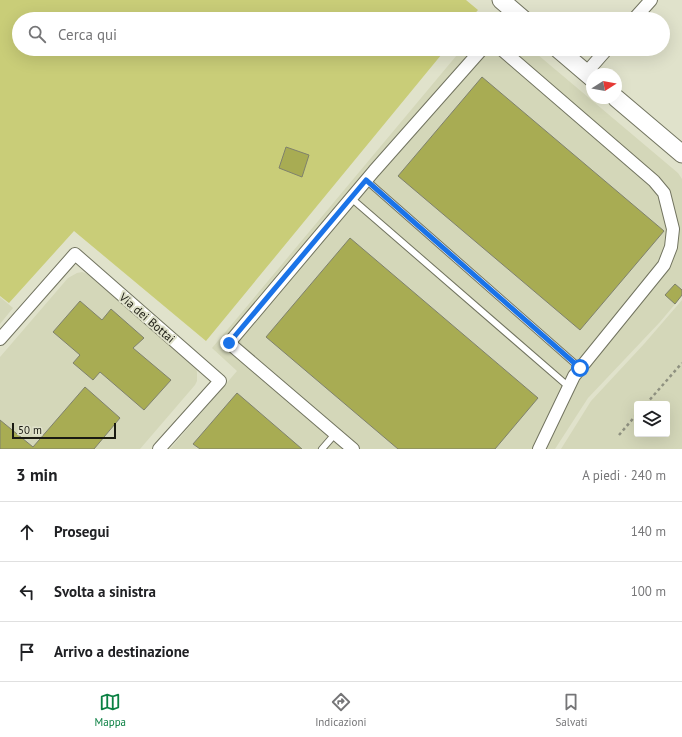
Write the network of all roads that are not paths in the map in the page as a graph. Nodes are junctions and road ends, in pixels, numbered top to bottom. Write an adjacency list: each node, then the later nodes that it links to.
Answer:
1 (651, 0): 2 (street)
2 (640, 12)
3 (476, 56): 11 (street)
4 (509, 56): 14 (street)
5 (566, 56): 8 (street)
6 (602, 56): 7 (street)
7 (594, 68)
8 (586, 72)
9 (622, 103): 10 (street)
10 (682, 154)
11 (366, 180): 12 (street); 14 (lane)
12 (351, 198): 15 (lane); 16 (street)
13 (0, 339): 17 (street, Via dei Bottai)
14 (580, 368): 15 (street)
15 (568, 387): 20 (street)
16 (335, 434): 18 (lane); 19 (street)
17 (159, 449)
18 (322, 449)
19 (353, 449)
20 (539, 449)

